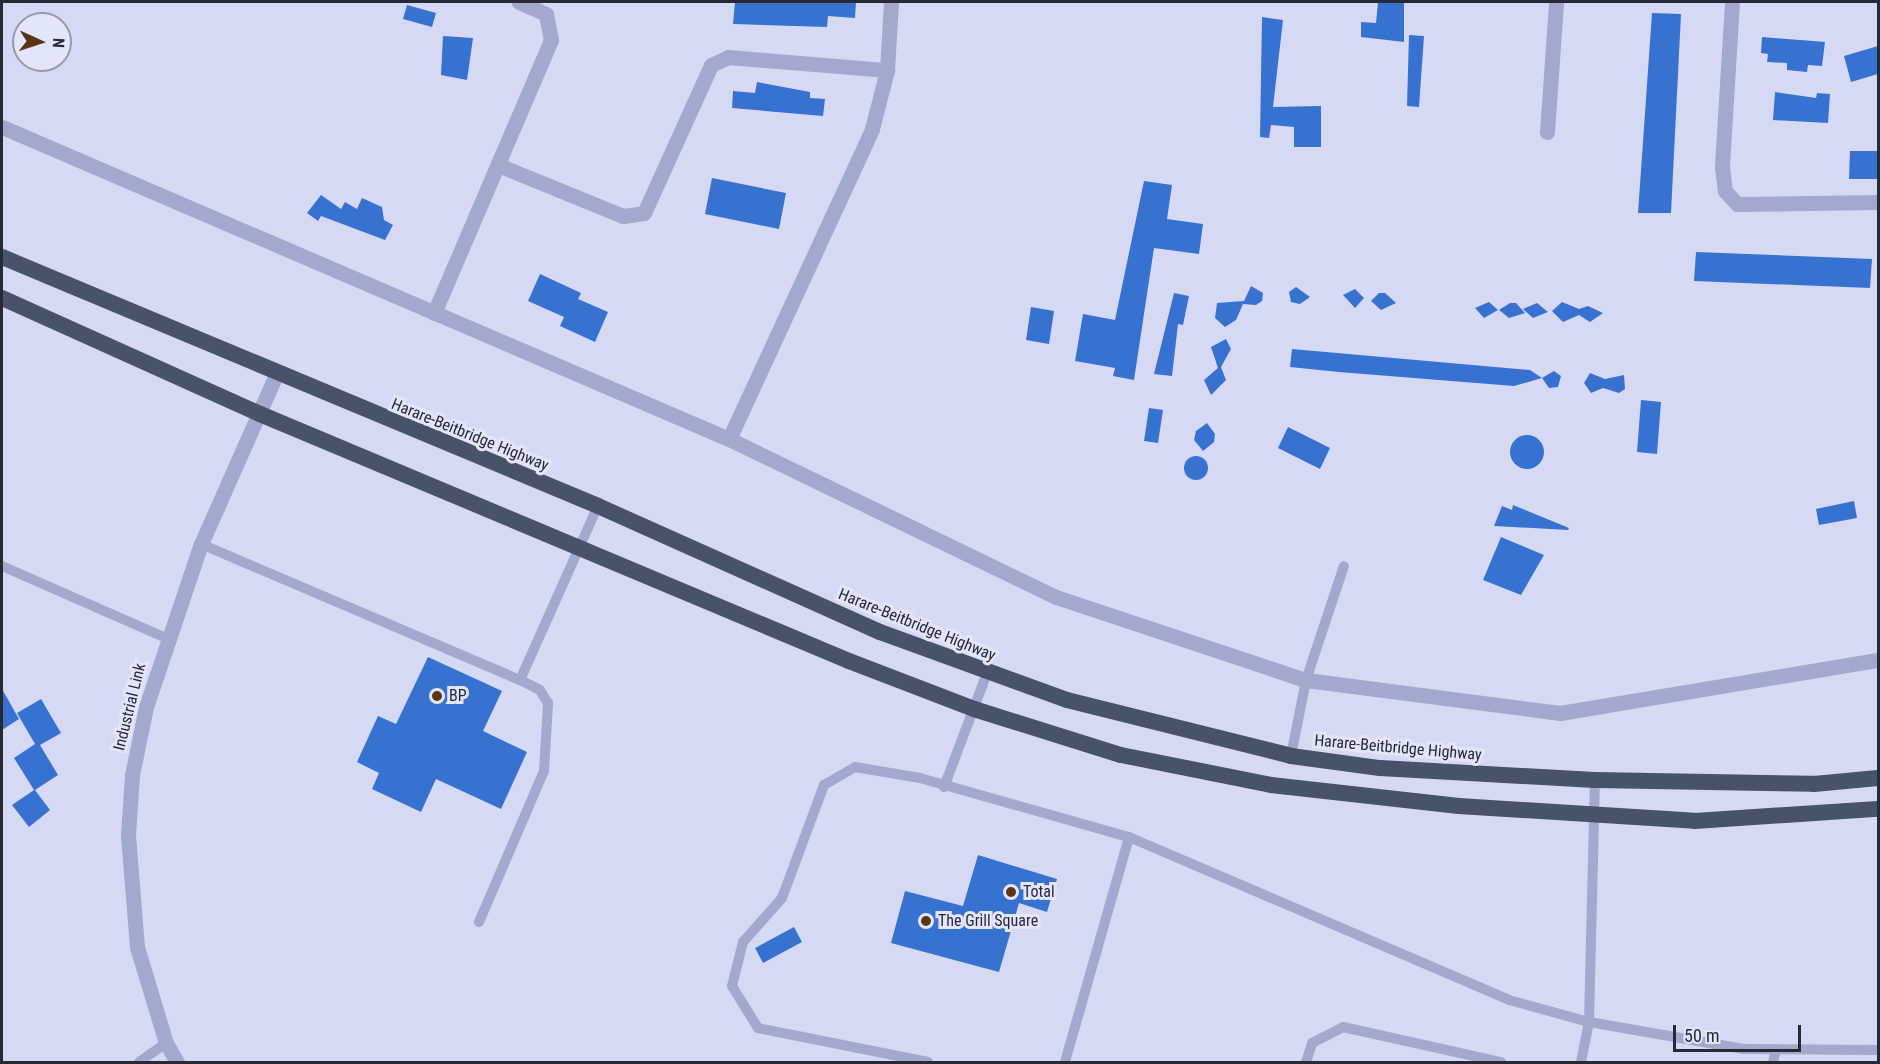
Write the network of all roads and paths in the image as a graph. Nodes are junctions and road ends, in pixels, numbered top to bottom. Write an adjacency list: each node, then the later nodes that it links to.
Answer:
1 (519, 2): 8 (street)
2 (891, 2): 5 (street)
3 (1556, 2): 7 (street)
4 (1732, 2): 9 (street)
5 (887, 70): 8 (street); 15 (street)
6 (2, 127): 12 (street)
7 (1547, 132)
8 (498, 165): 12 (street)
9 (1878, 202)
10 (2, 257): 13 (highway, Harare-Beitbridge Highway)
11 (2, 298): 14 (highway)
12 (434, 313): 15 (street)
13 (276, 375): 14 (street, Industrial Link); 16 (highway, Harare-Beitbridge Highway)
14 (260, 414): 17 (street, Industrial Link); 18 (highway)
15 (729, 439): 25 (street)
16 (598, 506): 18 (lane); 23 (highway, Harare-Beitbridge Highway)
17 (201, 544): 21 (street, Industrial Link); 24 (lane)
18 (577, 548): 24 (lane); 26 (highway)
19 (2, 566): 21 (lane)
20 (1344, 566): 25 (lane)
21 (168, 639): 36 (street, Industrial Link)
22 (1878, 660): 25 (street)
23 (987, 673): 26 (lane); 27 (highway, Harare-Beitbridge Highway)
24 (520, 680): 34 (lane)
25 (1306, 680): 27 (lane)
26 (974, 709): 30 (lane); 32 (highway)
27 (1291, 756): 29 (highway, Harare-Beitbridge Highway)
28 (1878, 778): 29 (highway, Harare-Beitbridge Highway)
29 (1595, 780): 32 (lane)
30 (944, 787): 33 (lane); 41 (lane)
31 (1878, 812): 32 (highway)
32 (1593, 814): 35 (lane)
33 (1129, 837): 35 (lane); 42 (lane)
34 (478, 922)
35 (1589, 1022): 37 (lane); 45 (lane)
36 (166, 1042): 39 (lane); 40 (street, Industrial Link)
37 (1776, 1049): 38 (lane); 46 (lane)
38 (1878, 1050)
39 (139, 1062)
40 (177, 1062)
41 (928, 1062)
42 (1065, 1062)
43 (1306, 1062): 44 (lane)
44 (1501, 1062)
45 (1581, 1062)
46 (1773, 1062)

